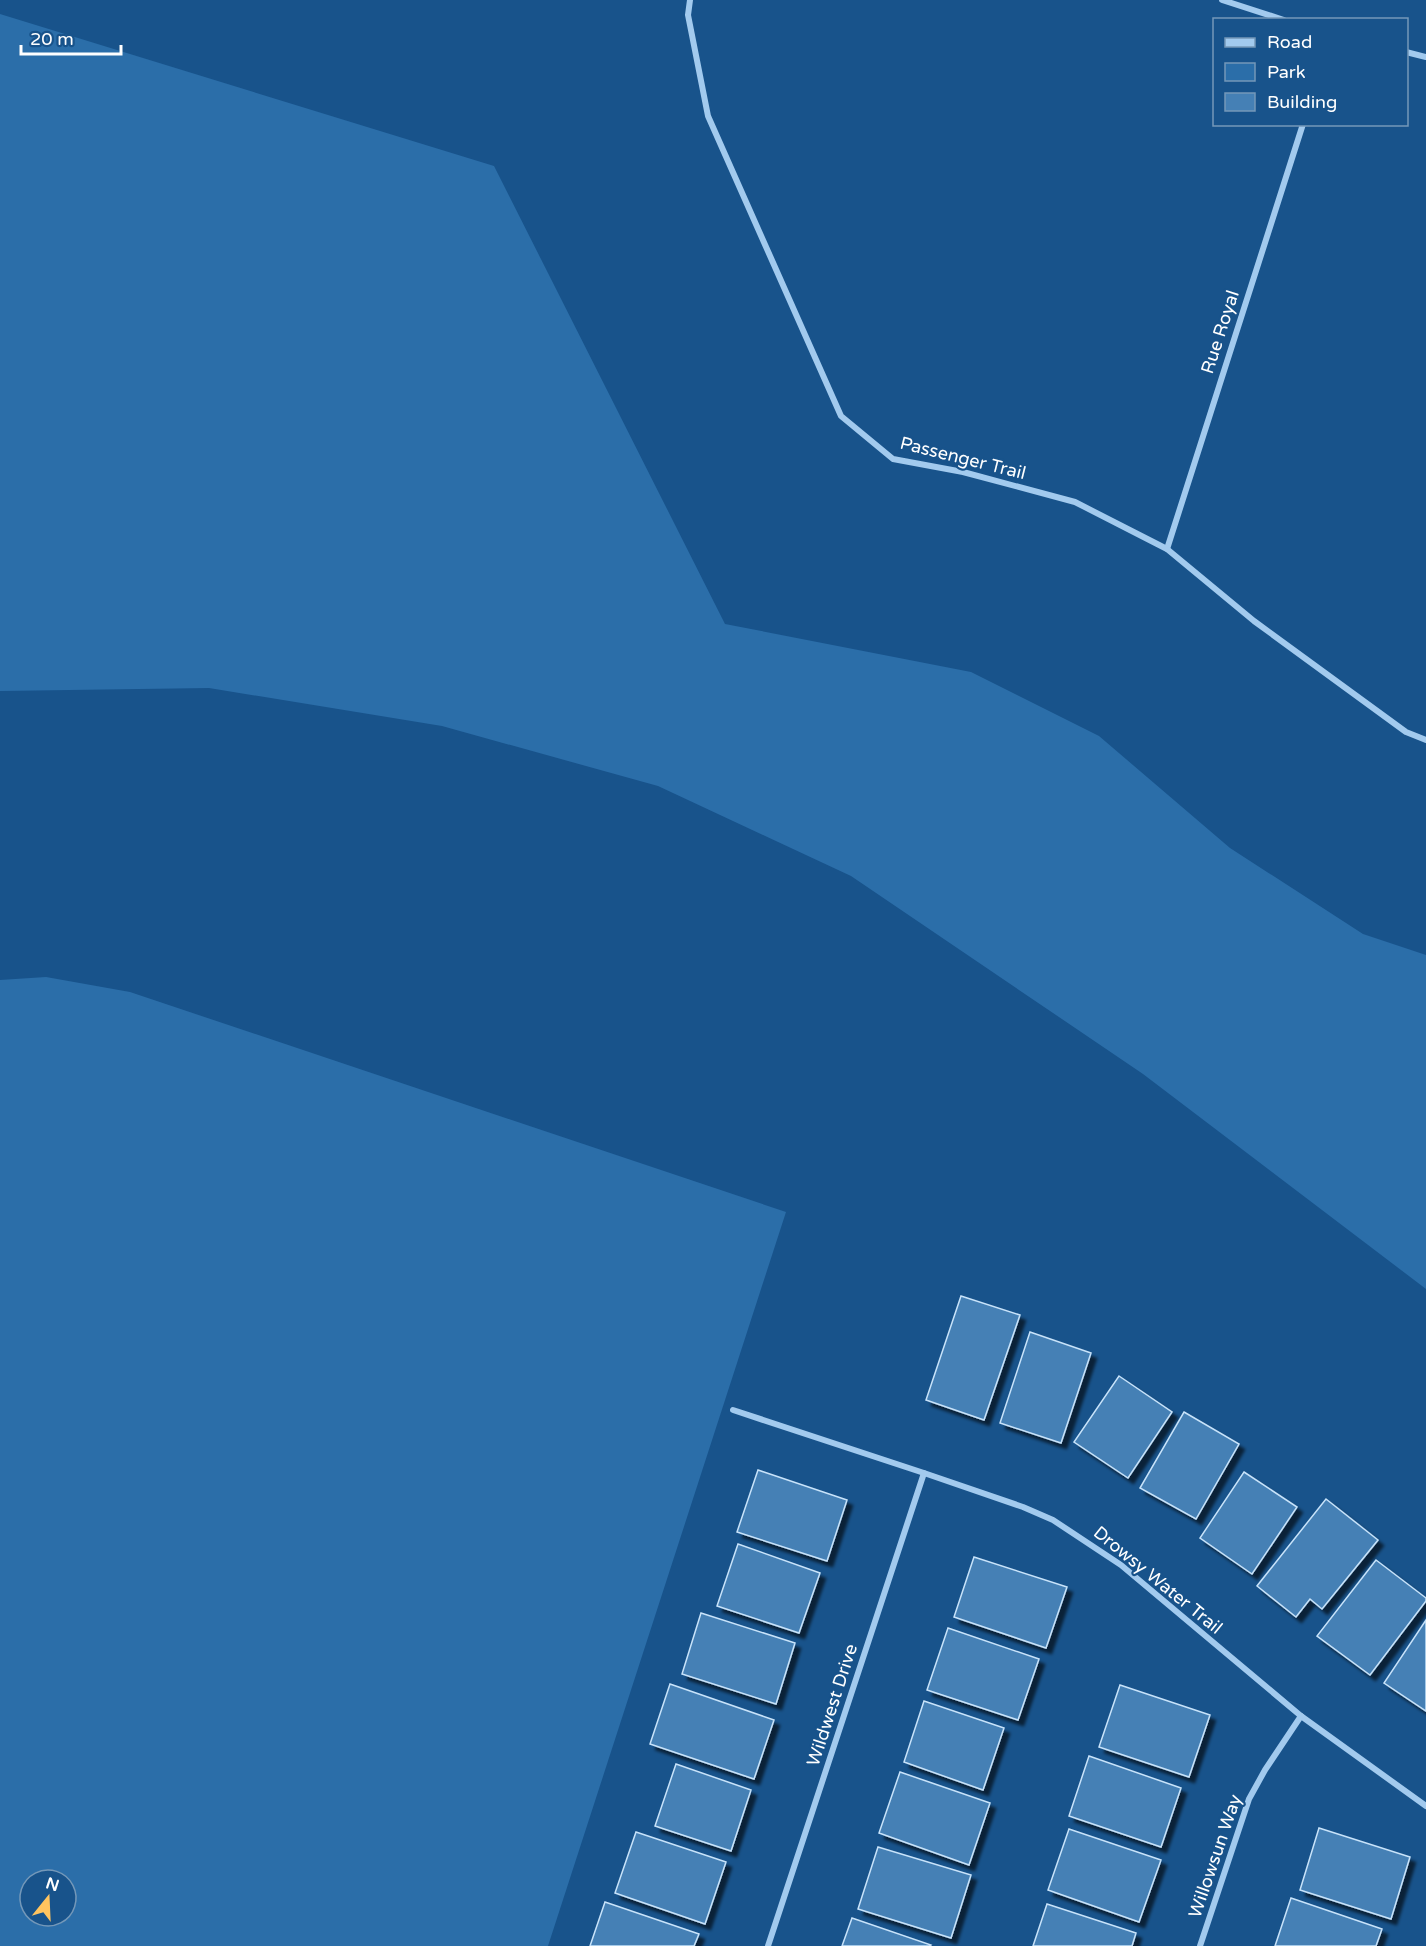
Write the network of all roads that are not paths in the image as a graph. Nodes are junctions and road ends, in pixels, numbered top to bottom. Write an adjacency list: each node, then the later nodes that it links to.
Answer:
1 (690, 0): 7 (street, Passenger Trail)
2 (1222, 0): 3 (street)
3 (1278, 18)
4 (1408, 52): 5 (street)
5 (1426, 57)
6 (1302, 126): 7 (street, Rue Royal)
7 (1167, 549): 8 (street, Passenger Trail)
8 (1426, 740)
9 (733, 1410): 10 (street, Drowsy Water Trail)
10 (924, 1473): 11 (street, Drowsy Water Trail); 13 (street, Wildwest Drive)
11 (1300, 1716): 12 (street, Drowsy Water Trail); 14 (street, Willowsun Way)
12 (1426, 1806)
13 (768, 1946)
14 (1200, 1946)

